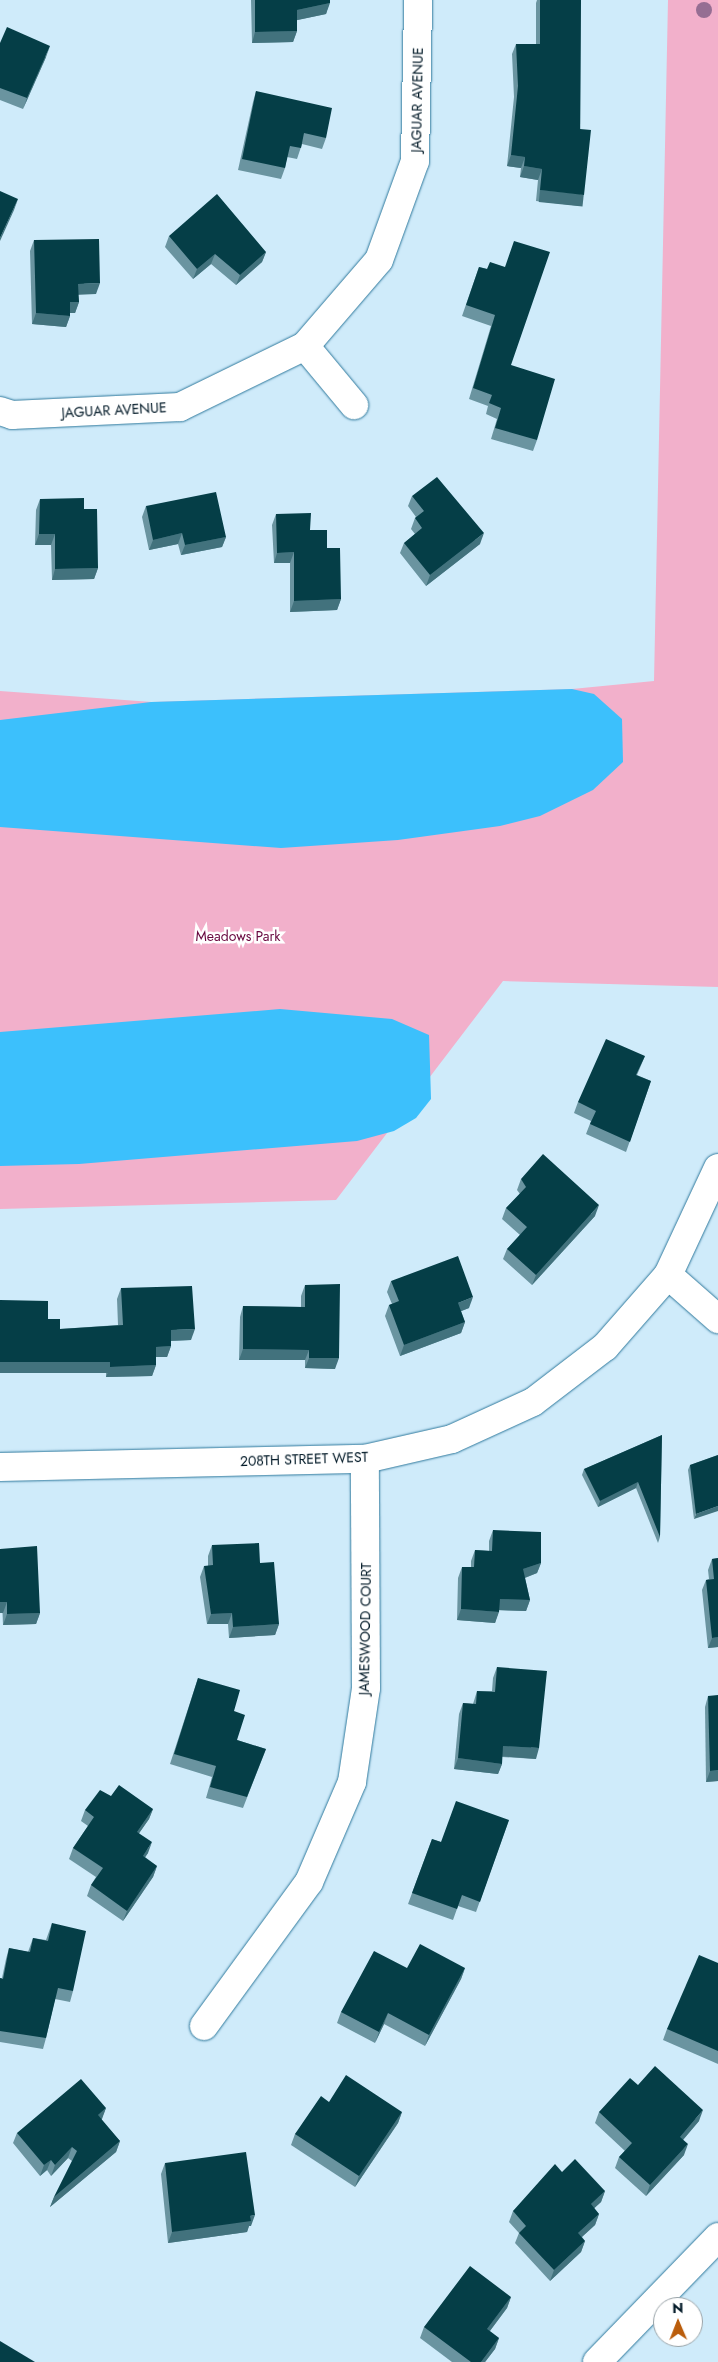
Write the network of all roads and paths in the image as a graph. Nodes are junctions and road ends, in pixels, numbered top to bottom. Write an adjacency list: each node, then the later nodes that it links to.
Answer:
1 (418, 0): 2 (street, JAGUAR AVENUE)
2 (305, 346): 3 (street); 4 (street, JAGUAR AVENUE)
3 (354, 405)
4 (0, 411)
5 (718, 1168): 6 (street, 208TH STREET WEST)
6 (668, 1275): 7 (street); 8 (street, 208TH STREET WEST)
7 (718, 1319)
8 (365, 1459): 9 (street, 208TH STREET WEST); 10 (street, JAMESWOOD COURT)
9 (0, 1467)
10 (204, 2026)
11 (718, 2237): 12 (street)
12 (597, 2362)

